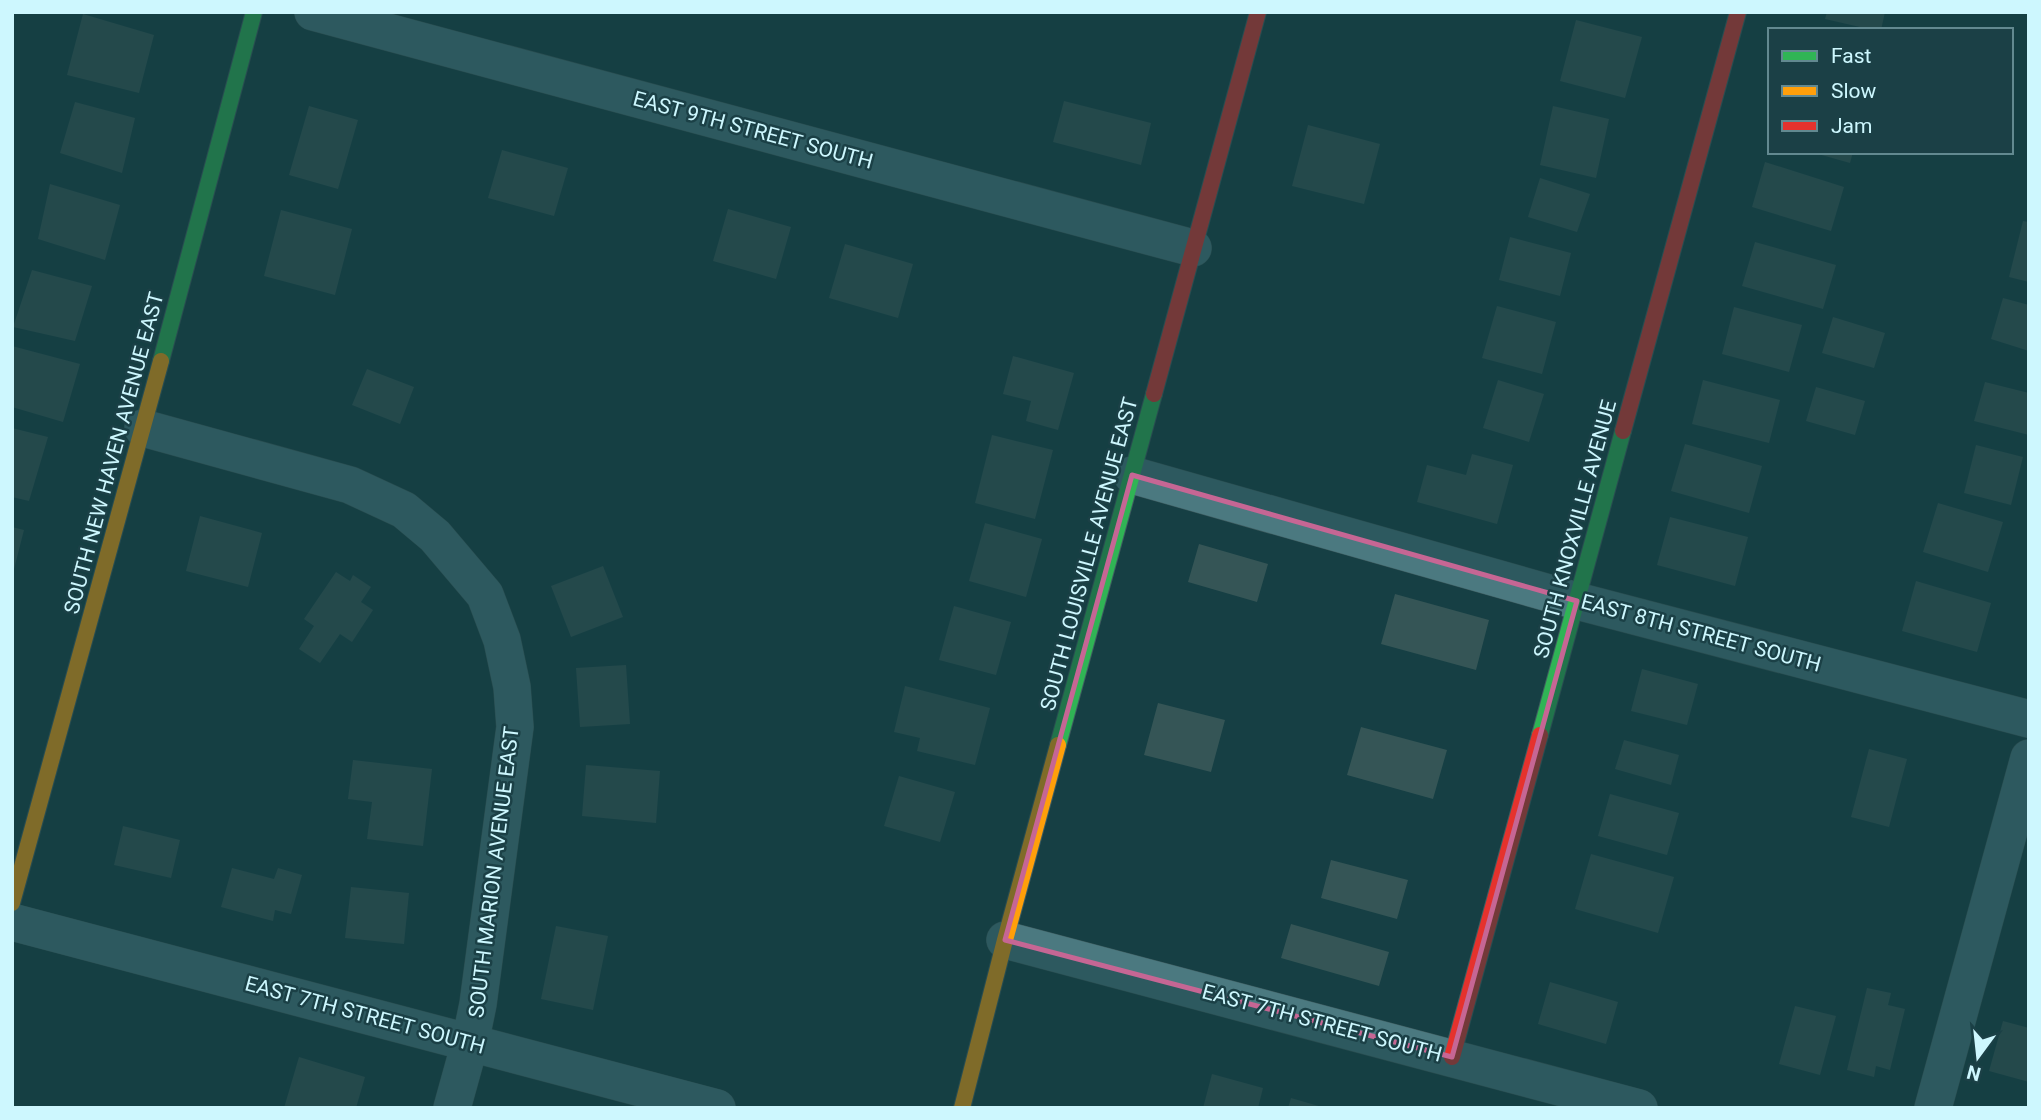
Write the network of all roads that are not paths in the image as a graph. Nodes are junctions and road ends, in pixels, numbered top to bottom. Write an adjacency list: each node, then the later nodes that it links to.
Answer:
1 (254, 12): 6 (street, SOUTH NEW HAVEN AVENUE EAST)
2 (313, 12): 5 (street, EAST 9TH STREET SOUTH)
3 (1258, 12): 5 (street, SOUTH LOUISVILLE AVENUE EAST)
4 (1738, 12): 8 (street, SOUTH KNOXVILLE AVENUE)
5 (1194, 248): 7 (street, SOUTH LOUISVILLE AVENUE EAST)
6 (143, 428): 11 (street, SOUTH NEW HAVEN AVENUE EAST); 14 (street, SOUTH MARION AVENUE EAST)
7 (1132, 475): 8 (street, EAST 8TH STREET SOUTH); 13 (street, SOUTH LOUISVILLE AVENUE EAST)
8 (1577, 601): 9 (street, EAST 8TH STREET SOUTH); 15 (street, SOUTH KNOXVILLE AVENUE)
9 (2029, 719)
10 (2029, 758): 20 (street)
11 (12, 903)
12 (12, 922): 14 (street, EAST 7TH STREET SOUTH)
13 (1005, 940): 15 (street, EAST 7TH STREET SOUTH); 18 (street, SOUTH LOUISVILLE AVENUE EAST)
14 (470, 1043): 16 (street, SOUTH MARION AVENUE EAST); 17 (street, EAST 7TH STREET SOUTH)
15 (1452, 1057): 19 (street, EAST 7TH STREET SOUTH)
16 (452, 1108)
17 (717, 1108)
18 (962, 1108)
19 (1639, 1108)
20 (1933, 1108)

